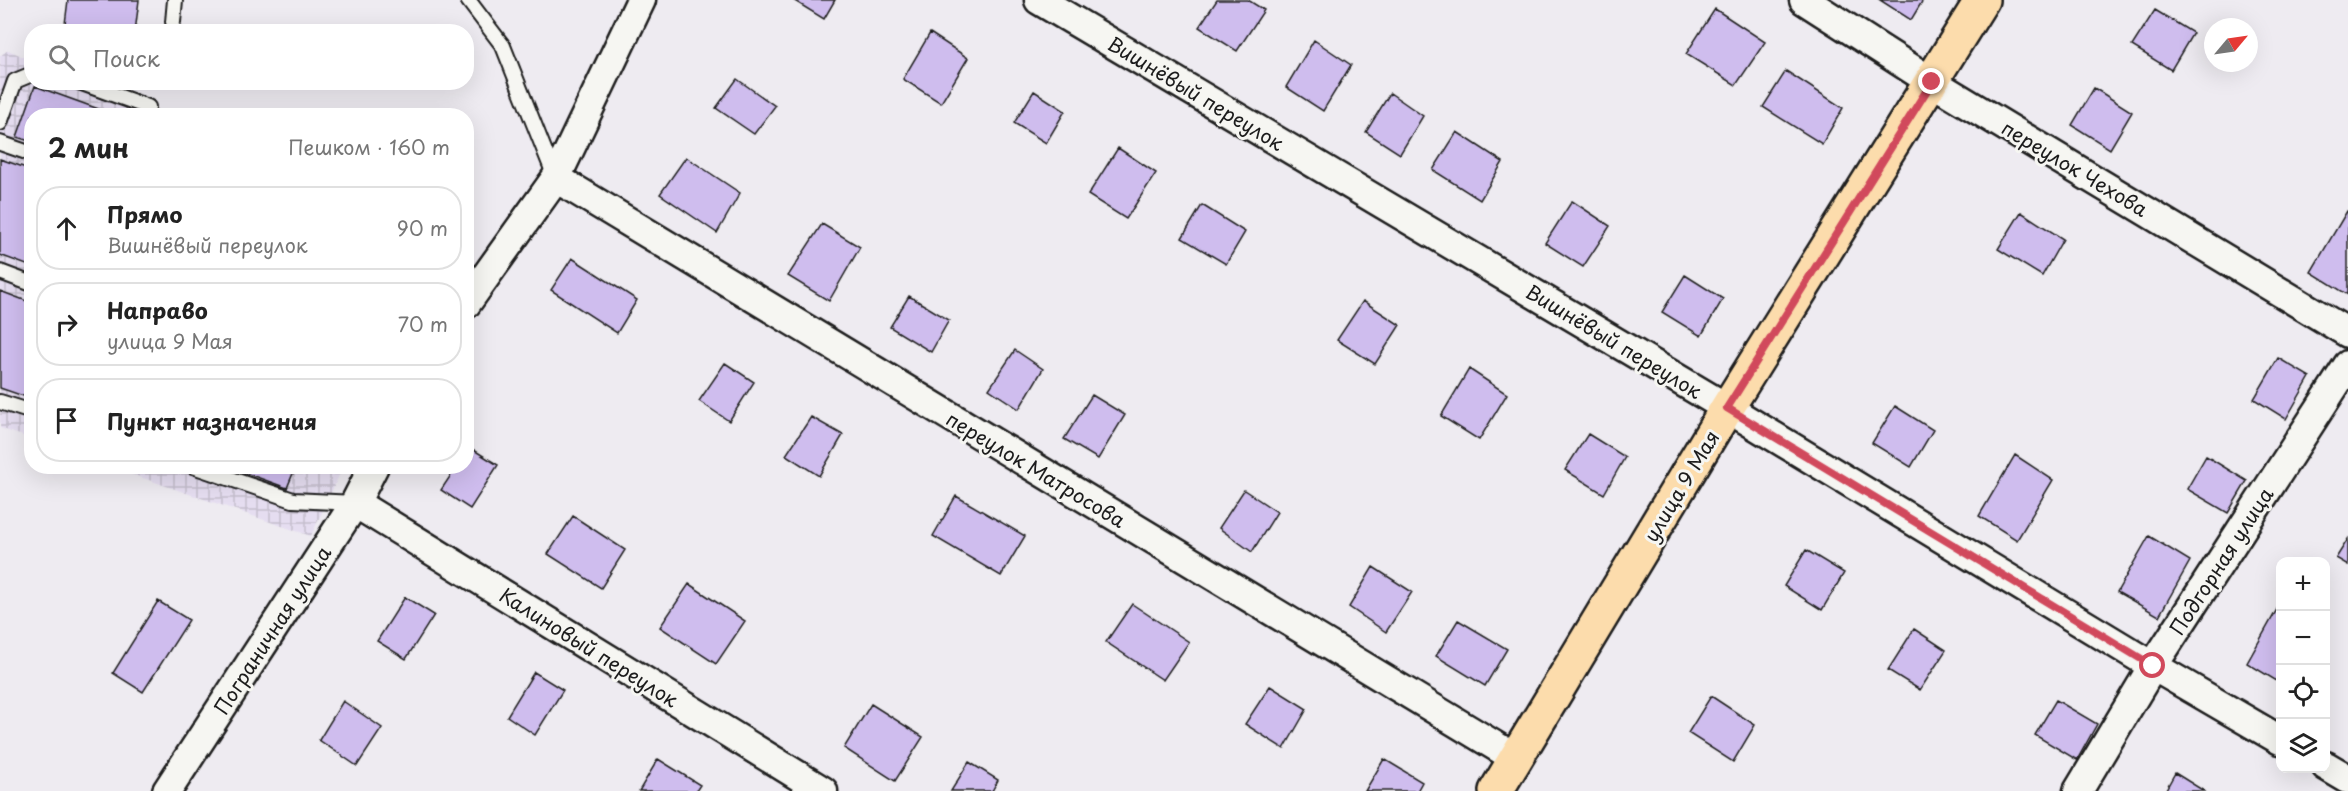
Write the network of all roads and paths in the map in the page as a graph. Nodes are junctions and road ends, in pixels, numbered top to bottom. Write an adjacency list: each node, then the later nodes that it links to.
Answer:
1 (175, 0): 7 (lane)
2 (468, 0): 15 (lane)
3 (640, 0): 15 (street)
4 (1039, 0): 22 (street, Вишнёвый переулок)
5 (1804, 0): 9 (street, переулок Чехова)
6 (1982, 0): 9 (main road, улица 9 Мая)
7 (172, 22)
8 (24, 77): 12 (lane)
9 (1932, 82): 19 (street, переулок Чехова); 22 (main road, улица 9 Мая)
10 (101, 90): 11 (lane)
11 (148, 107)
12 (0, 123)
13 (0, 143): 14 (lane)
14 (24, 151)
15 (556, 178): 18 (street); 29 (street, переулок Матросова)
16 (0, 272): 17 (lane)
17 (24, 281)
18 (474, 293)
19 (2348, 333)
20 (2348, 364): 27 (street, Подгорная улица)
21 (0, 402): 23 (lane)
22 (1727, 408): 27 (street, Вишнёвый переулок); 29 (main road, улица 9 Мая)
23 (24, 410)
24 (217, 474): 26 (lane)
25 (370, 474): 26 (street, Пограничная улица)
26 (355, 503): 32 (street, Пограничная улица); 33 (street, Калиновый переулок)
27 (2153, 666): 28 (street, Вишнёвый переулок); 35 (street, Подгорная улица)
28 (2276, 738)
29 (1517, 759): 34 (main road, улица 9 Мая)
30 (2330, 769): 31 (street)
31 (2348, 779)
32 (167, 791)
33 (823, 791)
34 (1496, 791)
35 (2078, 791)

